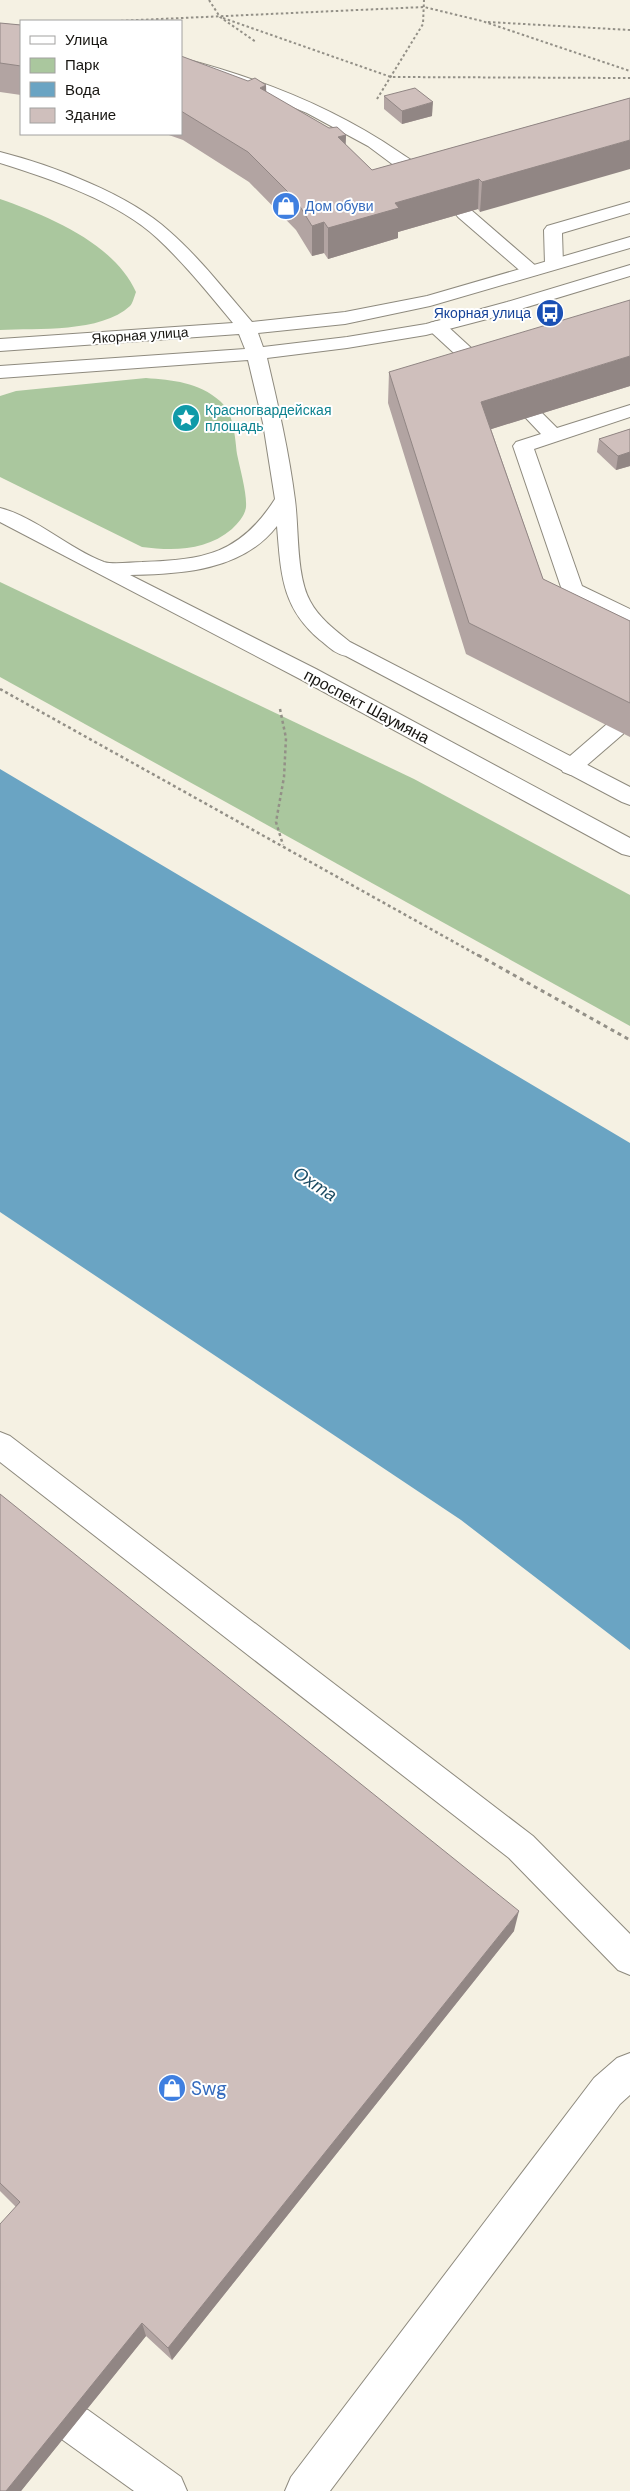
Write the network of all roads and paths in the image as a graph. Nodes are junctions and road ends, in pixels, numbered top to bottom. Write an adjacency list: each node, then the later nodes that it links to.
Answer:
1 (424, 0): 2 (path)
2 (424, 7): 3 (path); 5 (path); 9 (path)
3 (220, 17): 4 (path); 9 (path)
4 (142, 20)
5 (482, 21): 6 (path); 8 (path)
6 (630, 30)
7 (182, 63): 11 (street)
8 (630, 71)
9 (391, 77): 10 (path); 11 (path)
10 (630, 78)
11 (359, 135): 14 (street)
12 (0, 157): 22 (street)
13 (422, 157): 14 (street)
14 (404, 162): 15 (street)
15 (429, 183)
16 (630, 207): 19 (street)
17 (464, 213): 21 (street)
18 (630, 242): 19 (street, Якорная улица)
19 (554, 264): 21 (street, Якорная улица)
20 (630, 270): 23 (street, Якорная улица)
21 (531, 271): 22 (street, Якорная улица)
22 (246, 327): 24 (street, Якорная улица); 25 (street)
23 (437, 327): 25 (street, Якорная улица); 27 (street)
24 (0, 345)
25 (256, 352): 26 (street, Якорная улица); 31 (street)
26 (0, 372)
27 (487, 373)
28 (630, 411): 30 (street)
29 (534, 416): 30 (street)
30 (554, 436): 34 (street)
31 (285, 499): 33 (street); 38 (street)
32 (0, 514): 33 (street)
33 (102, 569): 41 (street, проспект Шаумяна)
34 (630, 617)
35 (0, 689): 40 (path)
36 (277, 703): 40 (path)
37 (615, 729): 38 (street)
38 (571, 767): 39 (street)
39 (630, 797)
40 (283, 846): 42 (path)
41 (630, 848)
42 (630, 1040)
43 (0, 1445): 44 (street)
44 (630, 1958)
45 (630, 2071): 48 (street)
46 (74, 2424): 47 (street)
47 (167, 2491)
48 (305, 2491)

